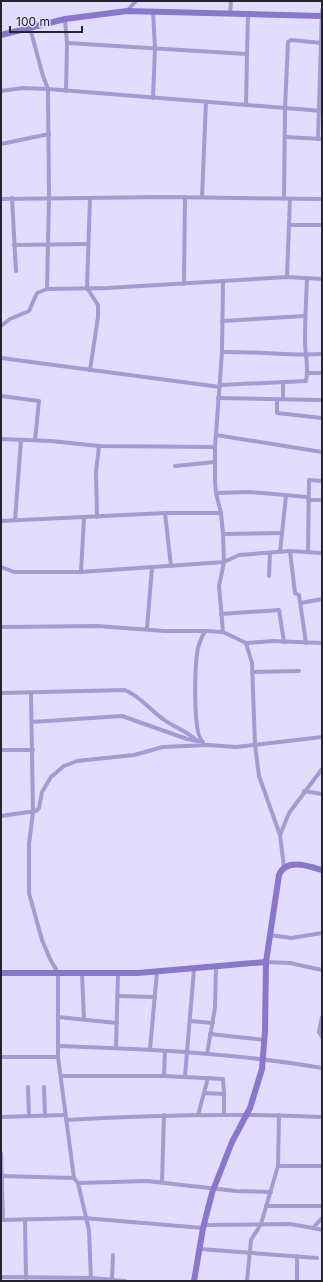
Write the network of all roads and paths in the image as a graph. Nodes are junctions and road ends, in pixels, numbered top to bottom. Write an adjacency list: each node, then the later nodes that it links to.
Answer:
1 (136, 1): 4 (street)
2 (231, 1): 5 (street)
3 (153, 10): 4 (street); 5 (street); 13 (street)
4 (127, 11): 8 (street)
5 (230, 14): 6 (street)
6 (248, 14): 7 (street); 14 (street)
7 (322, 14): 12 (street)
8 (65, 19): 9 (street); 11 (street)
9 (30, 28): 10 (street); 15 (street)
10 (1, 35)
11 (67, 43): 13 (street); 17 (street)
12 (322, 43): 21 (street); 22 (street)
13 (155, 48): 14 (street); 18 (street)
14 (247, 54): 20 (street)
15 (48, 89): 16 (street); 17 (street); 23 (street)
16 (1, 91)
17 (66, 91): 18 (street)
18 (153, 98): 19 (street)
19 (206, 102): 20 (street); 28 (street)
20 (246, 105): 21 (street)
21 (285, 108): 22 (street); 24 (street)
22 (320, 110): 25 (street)
23 (49, 134): 26 (street); 30 (street)
24 (285, 137): 25 (street); 32 (street)
25 (320, 139)
26 (1, 144)
27 (185, 197): 28 (street); 31 (street); 46 (street)
28 (202, 197): 32 (street)
29 (12, 198): 30 (street); 33 (street); 40 (street)
30 (50, 198): 31 (street); 38 (street)
31 (90, 198): 39 (street)
32 (284, 198): 34 (street)
33 (1, 199)
34 (290, 199): 35 (street); 36 (street)
35 (322, 200)
36 (289, 225): 37 (street); 42 (street)
37 (322, 225)
38 (49, 244): 39 (street); 40 (street); 48 (street)
39 (88, 244): 47 (street)
40 (14, 245): 41 (street)
41 (16, 271)
42 (287, 278): 43 (street); 45 (street)
43 (307, 279): 44 (street); 49 (street)
44 (322, 279)
45 (223, 282): 46 (street); 50 (street)
46 (184, 284): 47 (street)
47 (87, 288): 48 (street); 56 (street)
48 (47, 289): 51 (street)
49 (305, 316): 50 (street); 54 (street)
50 (222, 321): 52 (street)
51 (1, 326)
52 (222, 352): 54 (street); 60 (street)
53 (322, 354): 54 (street)
54 (307, 355): 57 (street)
55 (1, 358): 56 (street)
56 (90, 370): 60 (street)
57 (308, 372): 58 (street); 59 (street)
58 (322, 374)
59 (282, 383): 60 (street); 64 (street)
60 (220, 386): 62 (street)
61 (1, 396): 70 (street)
62 (218, 398): 63 (street); 67 (street)
63 (277, 399): 64 (street); 66 (street)
64 (283, 399): 65 (street)
65 (322, 400)
66 (322, 418)
67 (216, 435): 72 (street); 73 (street)
68 (1, 440): 69 (street)
69 (21, 440): 70 (street); 85 (street)
70 (35, 440): 71 (street)
71 (99, 446): 72 (street); 83 (street)
72 (215, 447): 74 (street)
73 (322, 452)
74 (215, 462): 75 (street); 77 (street)
75 (175, 466)
76 (322, 481): 79 (street)
77 (216, 493): 78 (street); 82 (street)
78 (286, 496): 79 (street); 88 (street)
79 (308, 498): 80 (street); 89 (street)
80 (322, 500)
81 (165, 513): 82 (street); 83 (street); 95 (street)
82 (221, 513): 87 (street)
83 (97, 517): 84 (street)
84 (84, 518): 85 (street); 98 (street)
85 (15, 520): 86 (street)
86 (1, 521)
87 (223, 534): 88 (street); 94 (street)
88 (282, 534): 90 (street)
89 (308, 551): 91 (street); 93 (street)
90 (280, 552): 91 (street); 92 (street)
91 (290, 552): 101 (street)
92 (270, 553): 94 (street); 99 (street)
93 (322, 553)
94 (224, 562): 95 (street); 102 (street)
95 (171, 566): 97 (street)
96 (1, 567): 98 (street)
97 (152, 568): 98 (street); 104 (street)
98 (81, 572)
99 (270, 576)
100 (322, 599): 101 (street)
101 (301, 603): 109 (street)
102 (221, 614): 106 (street); 107 (street)
103 (1, 627): 104 (street)
104 (148, 628): 105 (street)
105 (205, 630): 106 (street); 117 (street)
106 (223, 632): 108 (street)
107 (284, 642): 108 (street); 109 (street)
108 (246, 643): 112 (street)
109 (306, 643): 110 (street)
110 (322, 643)
111 (299, 671): 112 (street)
112 (253, 672): 119 (street)
113 (31, 692): 114 (street); 115 (street); 117 (street)
114 (1, 693)
115 (32, 722): 117 (street); 121 (street)
116 (322, 737): 119 (street)
117 (199, 741): 118 (street)
118 (208, 745): 119 (street); 125 (street)
119 (255, 745): 127 (street)
120 (1, 750): 121 (street)
121 (33, 750): 125 (street)
122 (322, 769): 123 (street)
123 (304, 791): 124 (street); 127 (street)
124 (322, 794)
125 (33, 812): 126 (street); 138 (street)
126 (1, 816)
127 (280, 835): 128 (street)
128 (284, 867): 129 (street); 131 (street)
129 (322, 870)
130 (322, 933): 131 (street)
131 (270, 935): 132 (street)
132 (266, 962): 133 (street); 135 (street); 151 (street)
133 (216, 966): 134 (street); 147 (street)
134 (194, 969): 136 (street); 146 (street)
135 (322, 970)
136 (157, 972): 139 (street); 142 (street)
137 (1, 973): 138 (street)
138 (58, 973): 140 (street); 143 (street)
139 (118, 973): 140 (street); 141 (street)
140 (82, 974): 145 (street)
141 (117, 996): 142 (street); 148 (street)
142 (155, 997): 154 (street)
143 (58, 1017): 145 (street); 152 (street)
144 (322, 1017): 150 (street)
145 (84, 1019): 148 (street)
146 (190, 1021): 147 (street); 156 (street)
147 (213, 1022): 149 (street)
148 (117, 1023): 153 (street)
149 (210, 1034): 151 (street); 157 (street)
150 (322, 1037)
151 (265, 1040): 160 (street)
152 (58, 1046): 153 (street); 159 (street)
153 (116, 1047): 154 (street)
154 (150, 1049): 155 (street)
155 (166, 1050): 156 (street); 163 (street)
156 (187, 1052): 157 (street); 164 (street)
157 (207, 1054): 160 (street)
158 (1, 1057): 159 (street)
159 (58, 1057): 162 (street)
160 (263, 1059): 161 (street); 173 (street)
161 (322, 1068)
162 (61, 1076): 163 (street); 179 (street)
163 (164, 1076): 164 (street)
164 (184, 1076): 165 (street)
165 (208, 1078): 168 (street); 169 (street)
166 (28, 1087): 175 (street)
167 (44, 1087): 176 (street)
168 (204, 1093): 169 (street); 171 (street)
169 (224, 1094): 172 (street)
170 (164, 1115): 171 (street); 179 (street); 185 (street)
171 (198, 1115): 172 (street)
172 (224, 1115): 173 (street)
173 (248, 1115): 174 (street); 187 (street)
174 (279, 1115): 178 (street); 181 (street)
175 (29, 1116): 176 (street); 177 (street)
176 (45, 1116): 179 (street)
177 (1, 1117)
178 (322, 1117)
179 (66, 1118): 184 (street)
180 (1, 1153): 183 (street)
181 (278, 1166): 182 (street); 188 (street)
182 (322, 1166)
183 (2, 1176): 184 (street); 193 (street)
184 (74, 1178): 186 (street)
185 (162, 1182): 186 (street); 187 (street)
186 (78, 1183): 191 (street)
187 (213, 1188): 188 (street); 196 (street)
188 (270, 1192): 189 (street)
189 (266, 1206): 190 (street); 195 (street)
190 (322, 1206)
191 (87, 1218): 194 (street); 196 (street); 206 (street)
192 (322, 1218): 197 (street)
193 (2, 1220): 194 (street)
194 (25, 1220): 205 (street)
195 (261, 1224): 196 (street); 197 (street); 200 (street)
196 (204, 1226): 199 (street)
197 (313, 1228): 198 (street)
198 (322, 1230)
199 (200, 1249): 200 (street); 209 (street)
200 (249, 1252): 202 (street); 210 (street)
201 (113, 1255): 207 (street)
202 (297, 1256): 203 (street); 211 (street)
203 (317, 1258)
204 (1, 1277): 205 (street)
205 (26, 1278): 206 (street)
206 (92, 1280): 207 (street)
207 (112, 1280): 208 (street)
208 (125, 1281)
209 (194, 1281)
210 (247, 1281)
211 (297, 1281)

